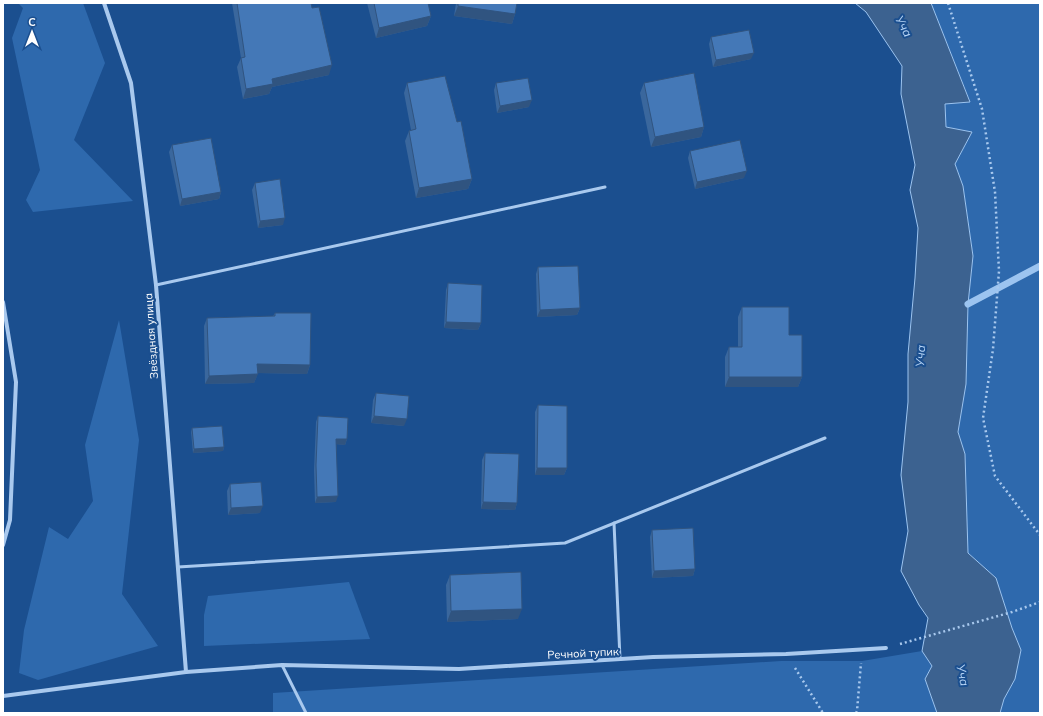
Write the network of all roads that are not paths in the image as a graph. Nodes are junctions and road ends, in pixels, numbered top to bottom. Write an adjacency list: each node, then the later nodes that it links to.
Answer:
1 (104, 3): 3 (street, Звёздная улица)
2 (604, 187): 3 (lane)
3 (156, 285): 8 (street, Звёздная улица)
4 (3, 302): 7 (street)
5 (824, 438): 6 (lane)
6 (614, 523): 8 (lane); 10 (lane)
7 (3, 545)
8 (178, 567): 12 (street, Звёздная улица)
9 (886, 648): 10 (street, Речной тупик)
10 (620, 659): 11 (street, Речной тупик)
11 (282, 665): 12 (street, Речной тупик); 14 (lane)
12 (186, 672): 13 (street, Речной тупик)
13 (3, 696)
14 (306, 713)

